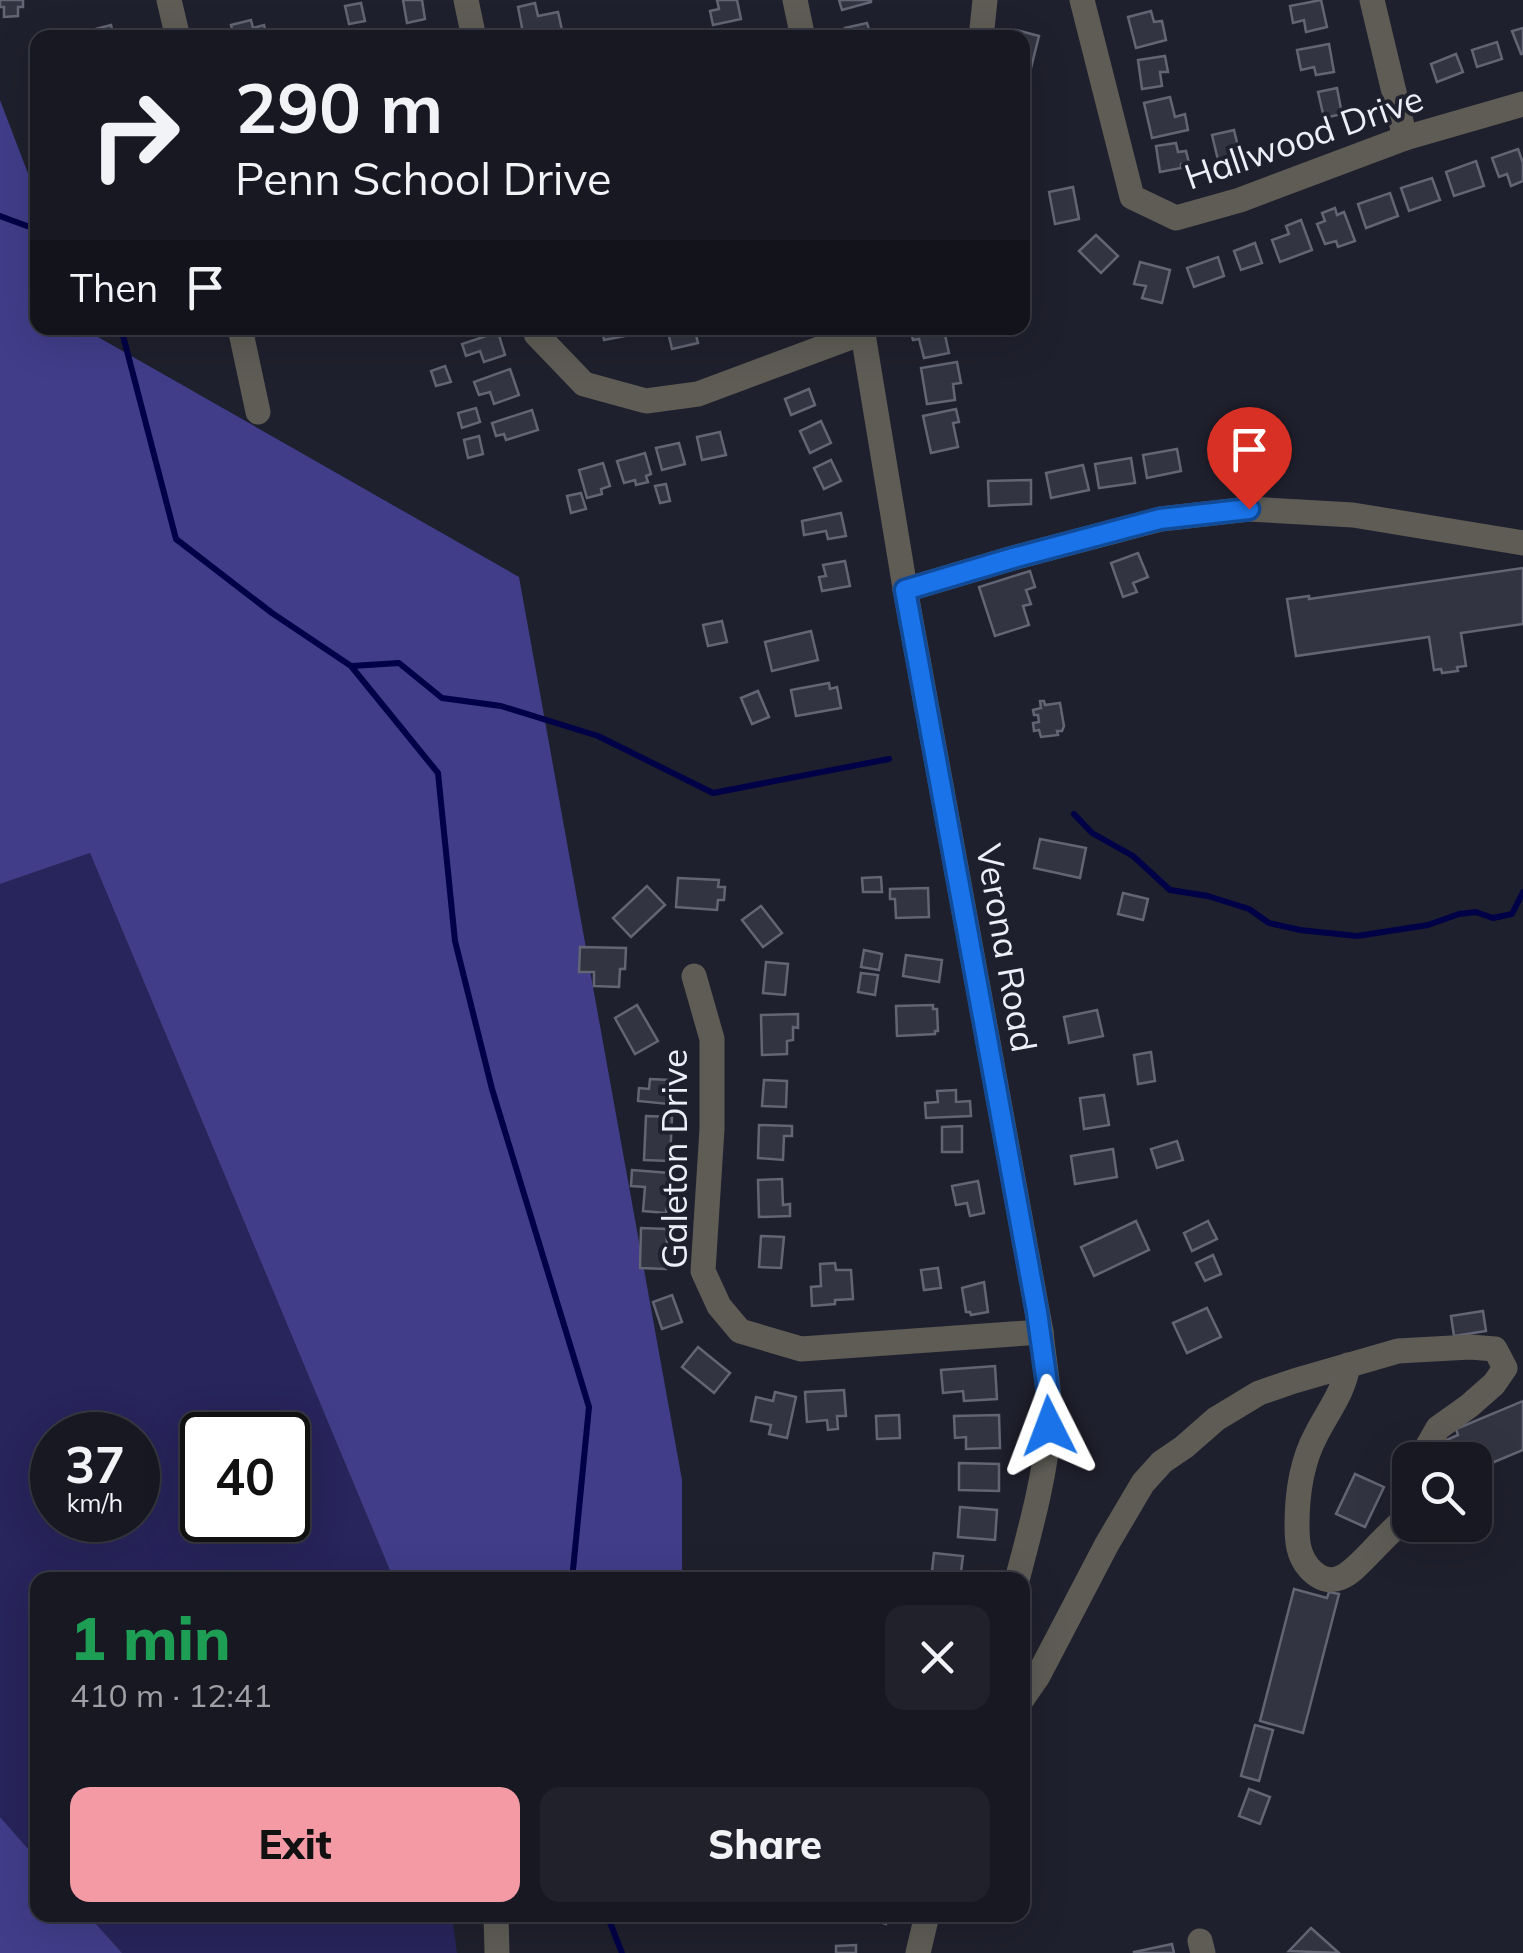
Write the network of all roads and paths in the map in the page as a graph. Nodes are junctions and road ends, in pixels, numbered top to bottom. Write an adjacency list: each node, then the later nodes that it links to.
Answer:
1 (170, 0): 7 (street)
2 (466, 0): 8 (street)
3 (795, 0): 9 (street)
4 (986, 0): 10 (street)
5 (1082, 0): 12 (street, Hallwood Drive)
6 (1372, 0): 12 (street)
7 (176, 30)
8 (472, 30)
9 (801, 30)
10 (982, 30)
11 (1523, 104): 12 (street, Hallwood Drive)
12 (1405, 138)
13 (242, 335): 17 (street)
14 (537, 335): 15 (street)
15 (849, 335)
16 (863, 335): 19 (street, Verona Road)
17 (258, 412)
18 (1523, 543): 19 (street)
19 (905, 590): 21 (street, Verona Road)
20 (694, 976): 21 (street, Galeton Drive)
21 (1040, 1332): 25 (street, Verona Road)
22 (1348, 1365): 23 (street); 24 (street); 26 (street)
23 (1430, 1442)
24 (1392, 1532)
25 (1019, 1572)
26 (1030, 1688)
27 (496, 1922): 29 (street)
28 (925, 1922): 30 (street)
29 (497, 1953)
30 (918, 1953)

